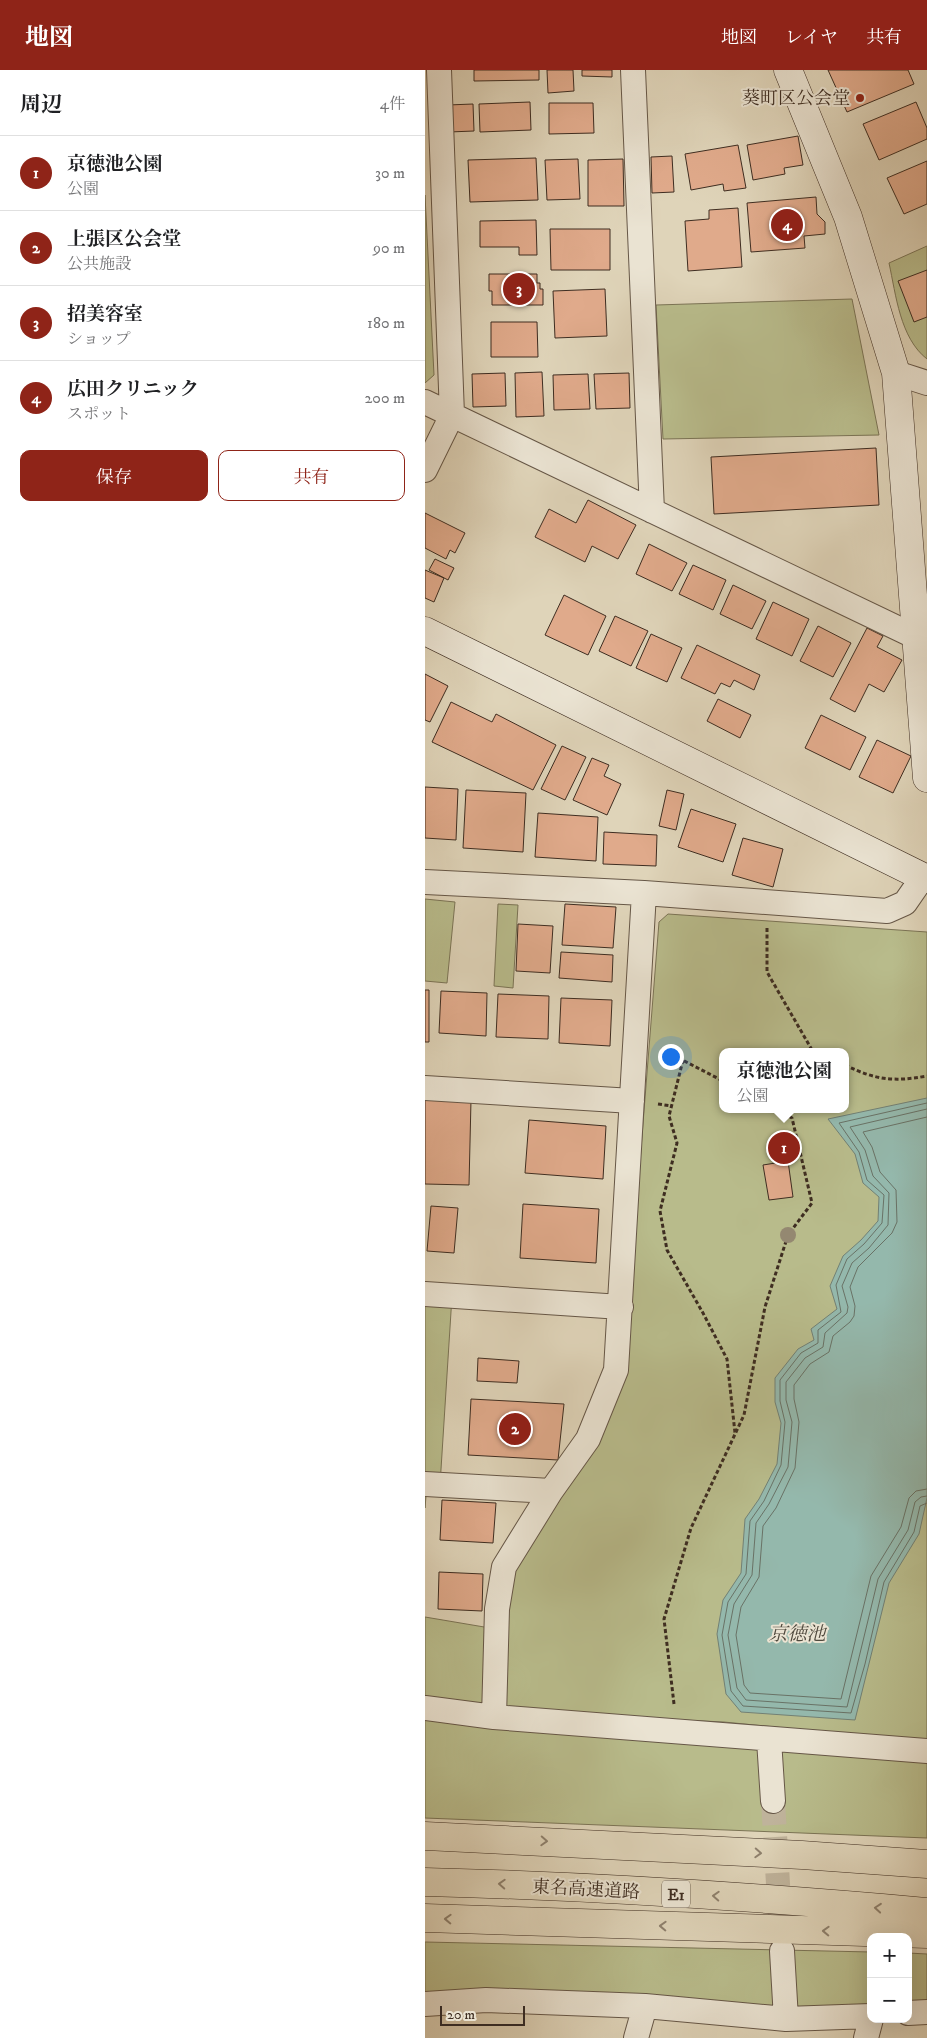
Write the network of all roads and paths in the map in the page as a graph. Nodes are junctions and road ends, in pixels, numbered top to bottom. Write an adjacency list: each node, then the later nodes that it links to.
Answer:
1 (439, 70): 7 (street)
2 (633, 70): 9 (street)
3 (788, 70): 4 (street)
4 (896, 373): 5 (street); 11 (street)
5 (927, 384)
6 (425, 402): 7 (street)
7 (452, 415): 8 (street); 9 (street)
8 (425, 470)
9 (652, 511): 11 (street)
10 (425, 631): 14 (street)
11 (916, 637): 12 (street)
12 (924, 690): 13 (street)
13 (927, 778)
14 (926, 870): 17 (street)
15 (425, 882): 16 (street)
16 (644, 893): 17 (street); 18 (street)
17 (766, 902): 19 (path)
18 (636, 1036): 20 (path); 25 (street)
19 (811, 1048)
20 (683, 1060): 23 (path); 29 (path)
21 (849, 1068): 22 (path)
22 (927, 1076)
23 (719, 1079)
24 (425, 1088): 25 (street)
25 (632, 1101): 28 (street)
26 (783, 1113): 29 (path)
27 (425, 1294): 28 (street)
28 (621, 1307): 31 (street)
29 (735, 1434): 33 (path)
30 (425, 1484): 31 (street)
31 (551, 1491): 34 (street)
32 (425, 1708): 34 (street)
33 (675, 1710)
34 (494, 1717): 35 (street)
35 (769, 1740): 36 (street); 37 (street)
36 (927, 1751)
37 (773, 1802)
38 (425, 1836): 39 (highway, one-way to 39)
39 (927, 1864)
40 (425, 1882): 41 (highway, 東名高速道路 / E1, one-way to 40)
41 (927, 1912)
42 (425, 1918): 43 (highway, one-way to 42)
43 (927, 1934)
44 (782, 1951): 50 (street)
45 (425, 2004): 46 (street)
46 (645, 2006): 50 (street); 52 (street)
47 (927, 2012): 48 (street)
48 (912, 2013)
49 (867, 2018): 50 (street)
50 (786, 2019)
51 (870, 2023): 53 (street)
52 (636, 2038)
53 (866, 2038)

